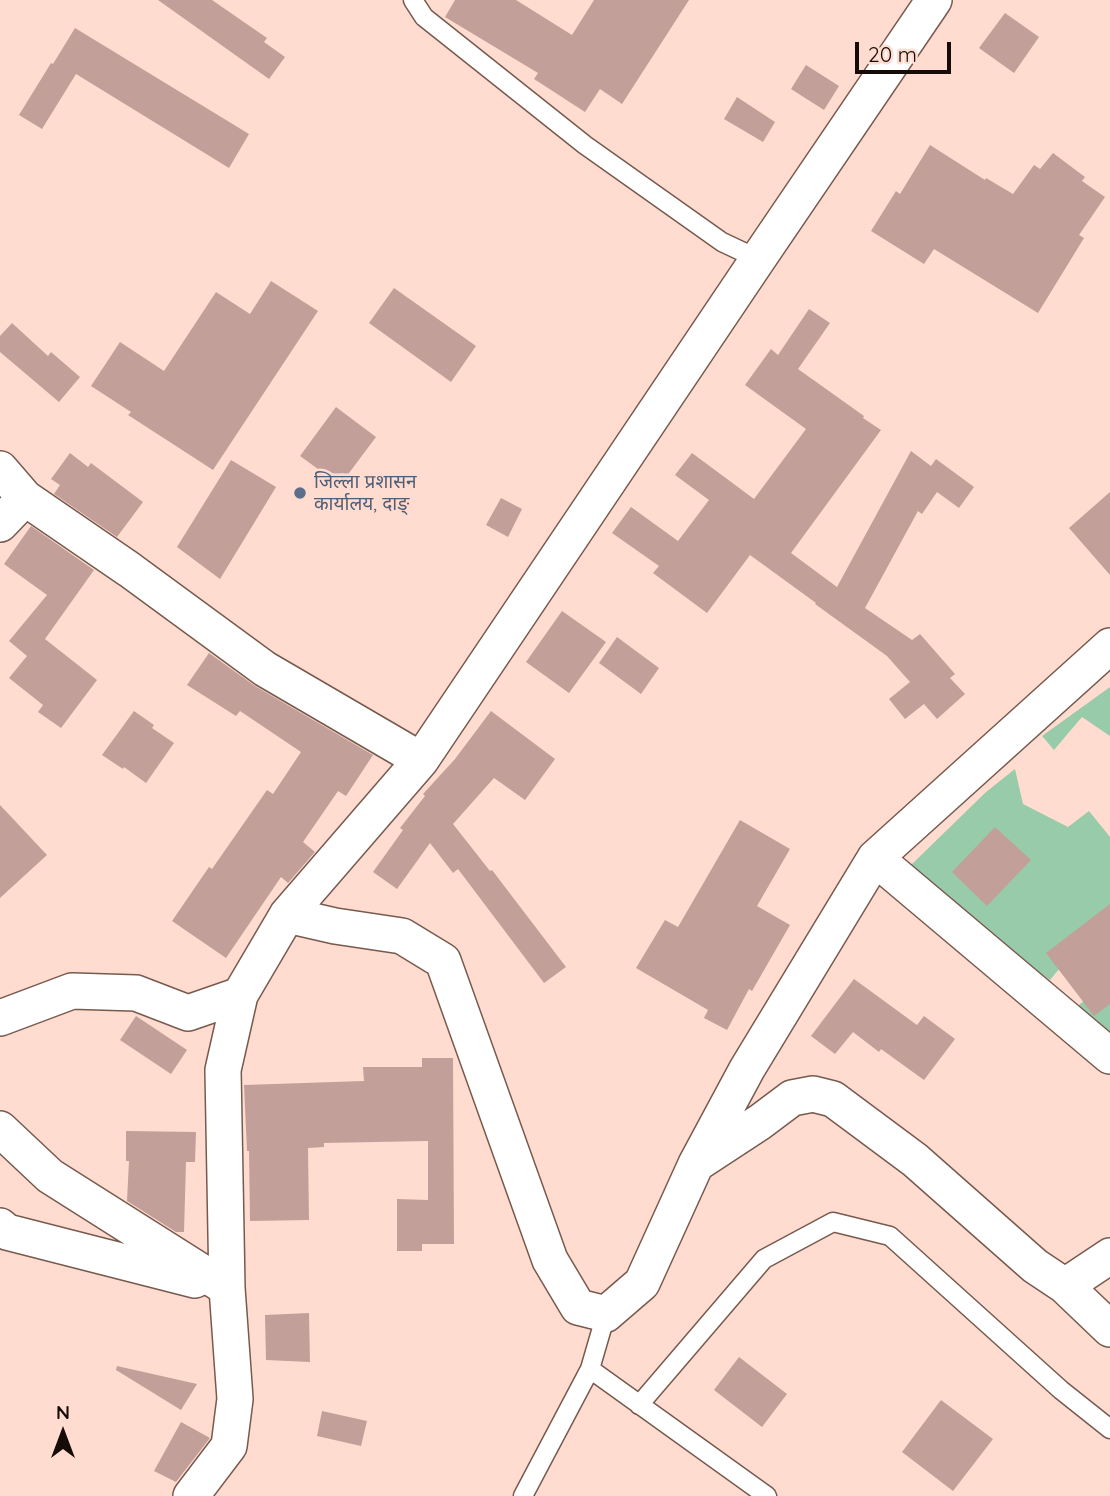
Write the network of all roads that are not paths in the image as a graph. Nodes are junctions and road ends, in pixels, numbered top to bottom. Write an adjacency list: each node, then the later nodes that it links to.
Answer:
1 (413, 0): 3 (lane)
2 (934, 0): 3 (street)
3 (758, 259): 8 (street)
4 (0, 469): 5 (street)
5 (25, 498): 6 (street); 8 (street)
6 (0, 524)
7 (1110, 646): 9 (street)
8 (421, 760): 10 (street)
9 (875, 858): 13 (street); 15 (street)
10 (287, 915): 11 (street); 20 (street)
11 (240, 995): 12 (street); 19 (street)
12 (0, 1018)
13 (1110, 1056)
14 (0, 1129): 19 (street)
15 (696, 1164): 18 (street); 20 (street)
16 (0, 1226): 19 (street)
17 (1110, 1255): 18 (street)
18 (1065, 1286): 21 (street)
19 (227, 1288): 25 (street)
20 (606, 1314): 22 (lane)
21 (1110, 1329)
22 (590, 1369): 23 (lane); 26 (lane)
23 (639, 1405): 24 (lane); 27 (lane)
24 (1110, 1429)
25 (191, 1496)
26 (523, 1496)
27 (767, 1496)

